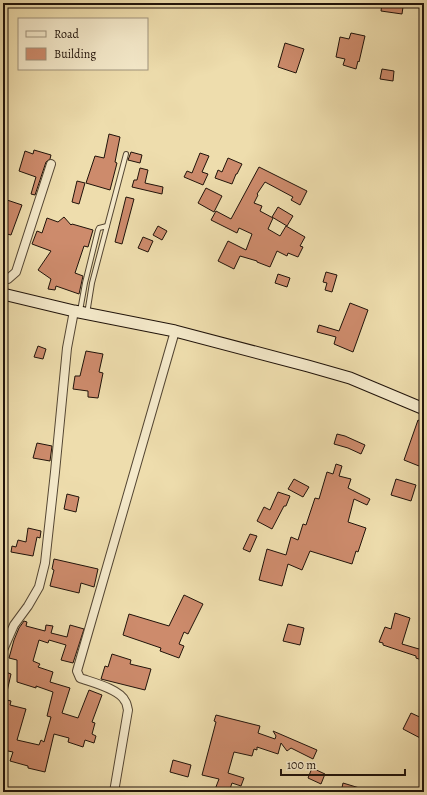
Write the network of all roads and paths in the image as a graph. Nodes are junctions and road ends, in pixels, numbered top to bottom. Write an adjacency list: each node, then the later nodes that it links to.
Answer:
1 (126, 154): 3 (lane)
2 (51, 164): 4 (street)
3 (107, 226): 6 (lane); 6 (lane)
4 (3, 279)
5 (3, 294): 6 (main road)
6 (80, 313): 7 (main road); 9 (street)
7 (175, 331): 8 (main road); 10 (street)
8 (424, 409)
9 (3, 650)
10 (114, 792)

